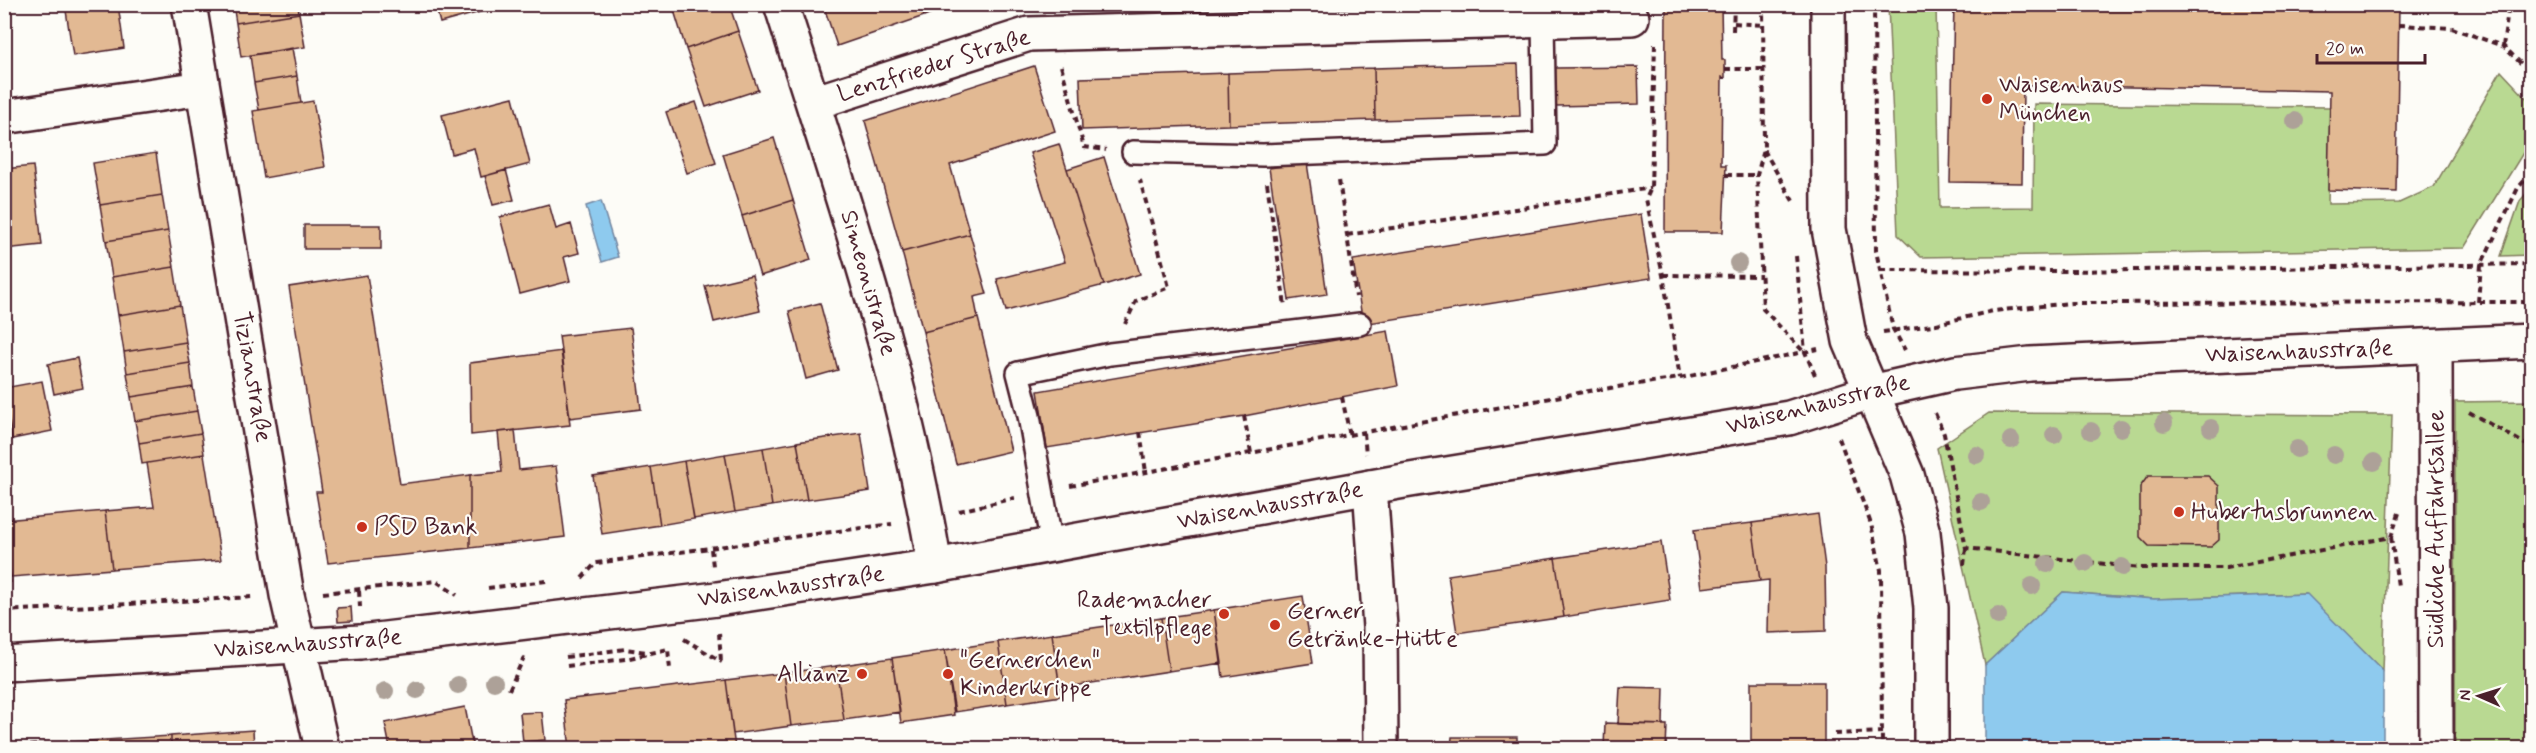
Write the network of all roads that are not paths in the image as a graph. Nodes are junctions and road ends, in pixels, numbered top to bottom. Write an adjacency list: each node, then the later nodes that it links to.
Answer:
1 (189, 4): 6 (street, Tizianstraße)
2 (781, 4): 7 (street, Simeonistraße)
3 (1828, 4): 13 (street)
4 (1543, 20): 5 (street, Lenzfrieder Straße); 7 (street, Lenzfrieder Straße); 9 (lane)
5 (1644, 29)
6 (202, 87): 8 (street); 17 (street, Tizianstraße)
7 (813, 103): 16 (street, Simeonistraße)
8 (4, 117)
9 (1133, 152)
10 (1360, 324): 15 (lane)
11 (2532, 341): 12 (street, Waisenhausstraße)
12 (2435, 346): 13 (street, Waisenhausstraße); 22 (street, Südliche Auffahrtsallee)
13 (1871, 392): 14 (street, Waisenhausstraße); 21 (street)
14 (1370, 487): 15 (street, Waisenhausstraße); 20 (street)
15 (1052, 546): 16 (street, Waisenhausstraße)
16 (935, 566): 17 (street, Waisenhausstraße)
17 (300, 646): 18 (street, Waisenhausstraße); 19 (street, Tizianstraße)
18 (4, 664)
19 (322, 748)
20 (1381, 748)
21 (1931, 748)
22 (2436, 748)

